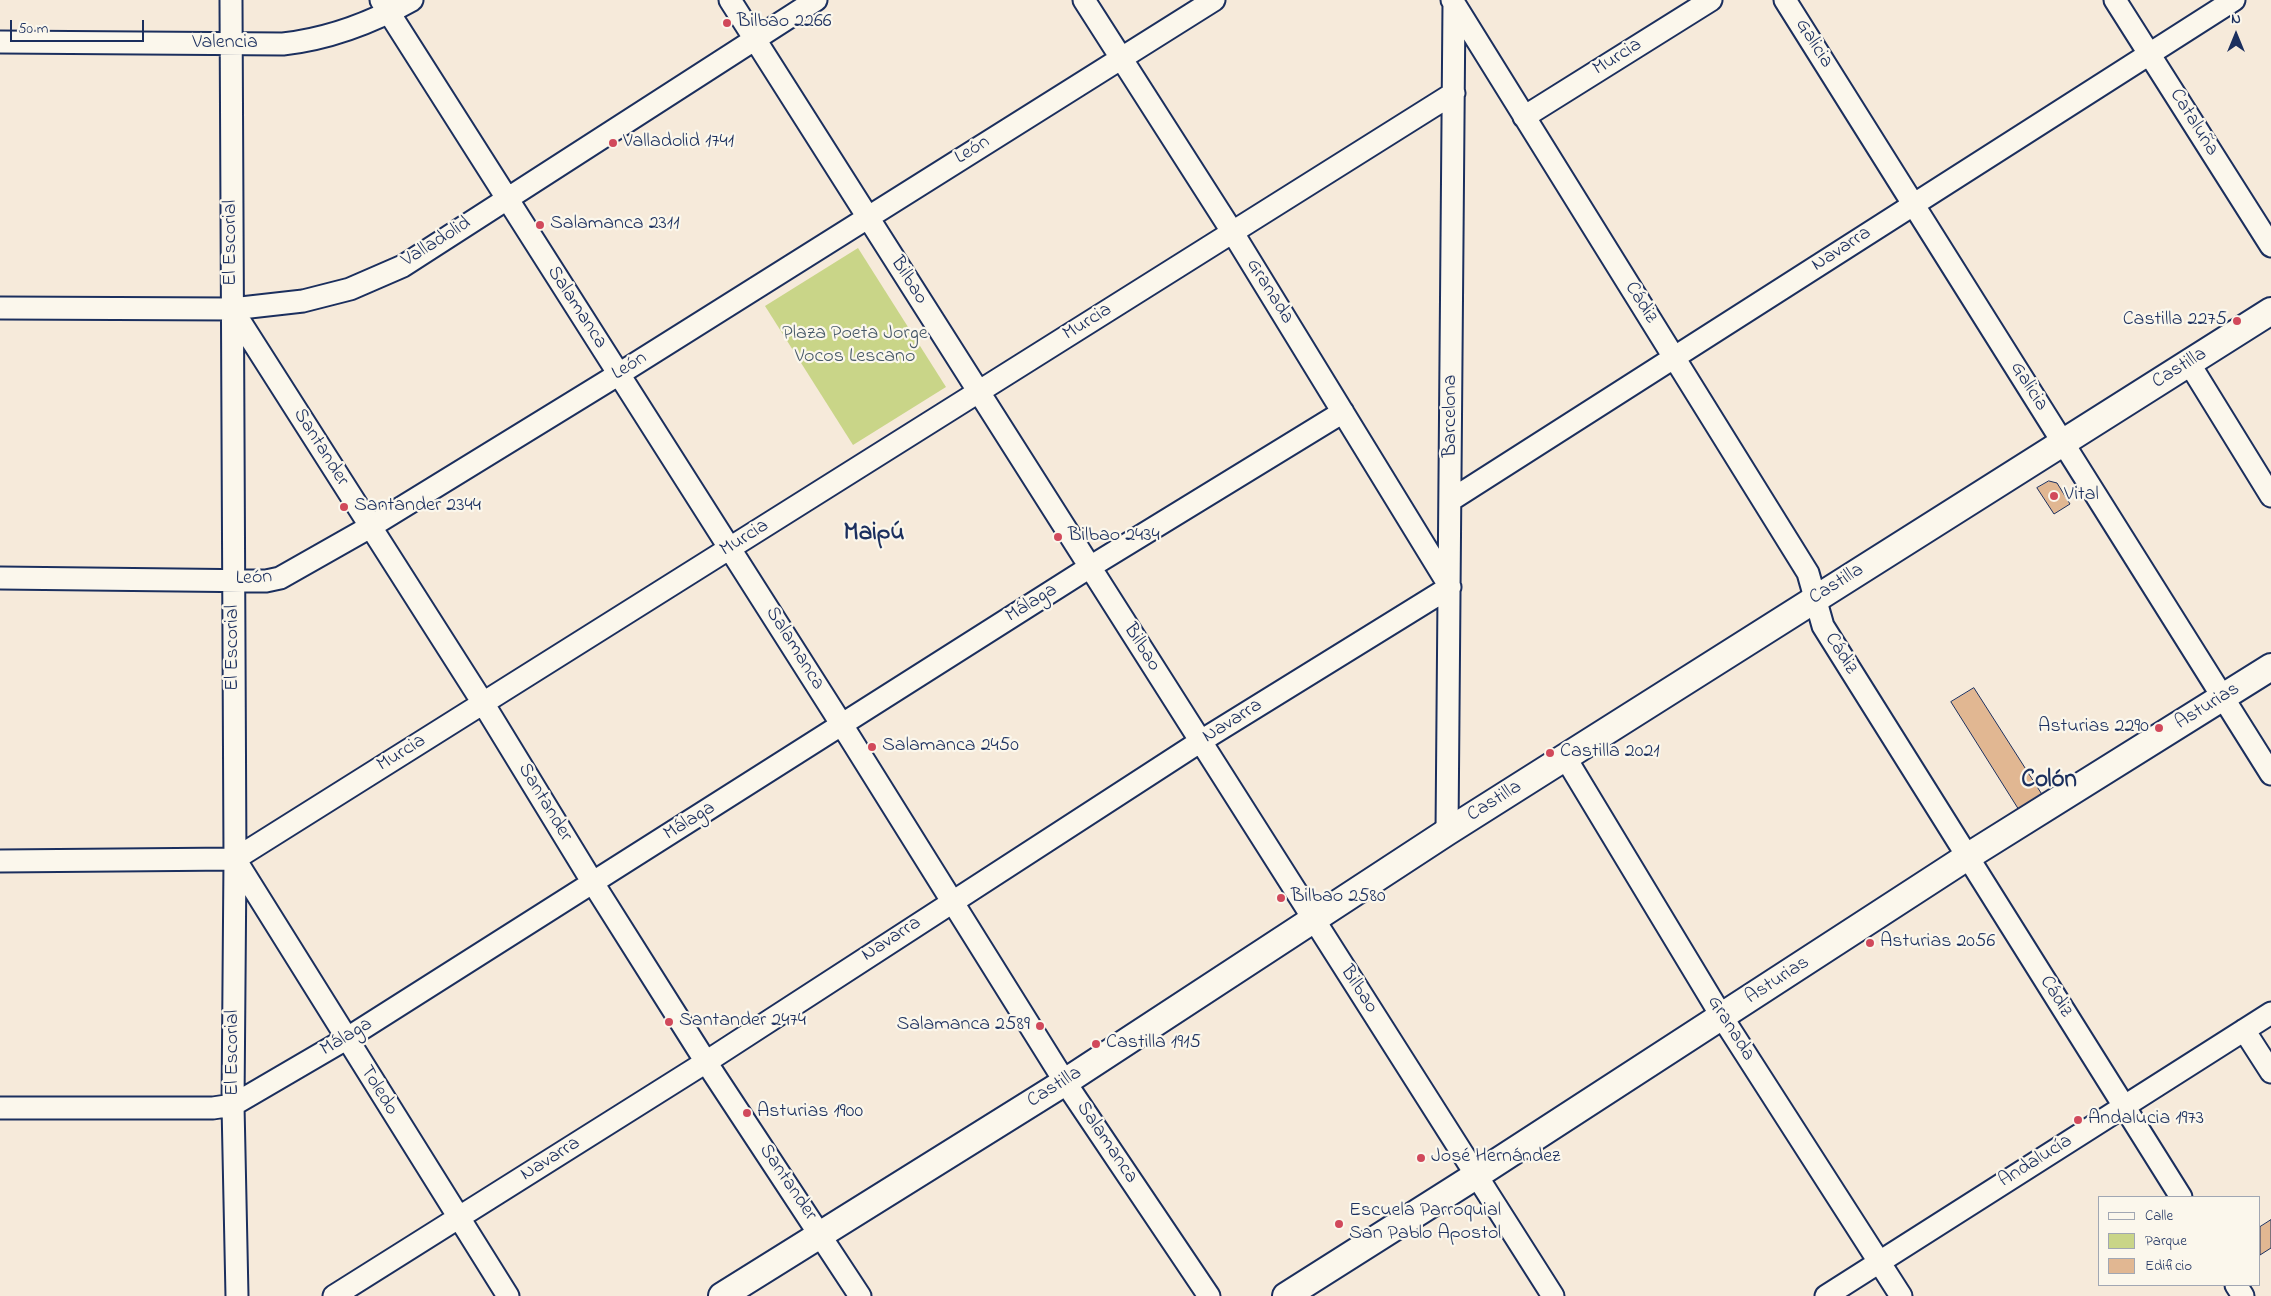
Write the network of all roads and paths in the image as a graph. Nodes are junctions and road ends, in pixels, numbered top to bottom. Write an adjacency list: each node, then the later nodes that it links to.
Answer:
1 (231, 0): 15 (street, El Escorial)
2 (412, 0): 12 (street, Valencia)
3 (730, 0): 13 (street, Bilbao)
4 (816, 0): 13 (street, Valladolid)
5 (1084, 0): 17 (street, Granada)
6 (1214, 0): 17 (street, León)
7 (1711, 0): 19 (street, Murcia)
8 (1786, 0): 21 (street, Galicia)
9 (2115, 0): 16 (street, Cataluña)
10 (2234, 0): 16 (street, Navarra)
11 (1453, 1): 18 (street, Barcelona); 19 (street, Cádiz)
12 (385, 6): 15 (street, Valencia); 20 (street, Salamanca)
13 (754, 39): 20 (street, Valladolid); 22 (street, Bilbao)
14 (0, 42): 15 (street, Valencia)
15 (232, 44): 26 (street, El Escorial)
16 (2149, 54): 21 (street, Navarra); 24 (street, Cataluña)
17 (1121, 58): 22 (street, León); 23 (street, Granada)
18 (1454, 93): 23 (street, Murcia); 35 (street, Barcelona)
19 (1524, 117): 28 (street, Cádiz)
20 (506, 199): 26 (street, Valladolid); 30 (street, Salamanca)
21 (1914, 204): 28 (street, Navarra); 33 (street, Galicia)
22 (868, 217): 30 (street, León); 31 (street, Bilbao)
23 (1233, 233): 31 (street, Murcia); 32 (street, Granada)
24 (2271, 246)
25 (0, 308): 26 (street, Valladolid)
26 (232, 308): 36 (street, Santander); 40 (street, El Escorial)
27 (2271, 312): 29 (street, Castilla)
28 (1674, 358): 35 (street, Navarra); 42 (street, Cádiz)
29 (2189, 363): 33 (street, Castilla); 34 (street)
30 (618, 374): 36 (street, León); 37 (street, Salamanca)
31 (979, 392): 37 (street, Murcia); 38 (street, Bilbao)
32 (1343, 412): 38 (street, Málaga); 41 (street, Granada)
33 (2063, 443): 42 (street, Castilla); 44 (street, Galicia)
34 (2271, 496)
35 (1451, 500): 41 (street, Barcelona)
36 (370, 527): 40 (street, León); 45 (street, Santander)
37 (730, 548): 45 (street, Murcia); 46 (street, Salamanca)
38 (1090, 567): 46 (street, Málaga); 47 (street, Bilbao)
39 (0, 578): 40 (street, León)
40 (234, 580): 52 (street, El Escorial)
41 (1450, 587): 47 (street, Navarra); 50 (street, Barcelona)
42 (1815, 600): 48 (street, Castilla); 51 (street, Cádiz)
43 (2271, 668): 44 (street, Asturias)
44 (2223, 698): 49 (street, Galicia); 51 (street, Asturias)
45 (483, 703): 52 (street, Murcia); 54 (street, Santander)
46 (842, 725): 54 (street, Málaga); 55 (street, Salamanca)
47 (1201, 741): 55 (street, Navarra); 56 (street, Bilbao)
48 (1565, 757): 50 (street, Castilla); 58 (street, Granada)
49 (2271, 774)
50 (1448, 832): 56 (street, Castilla)
51 (1967, 857): 58 (street, Asturias); 65 (street, Cádiz)
52 (235, 859): 53 (street); 60 (street, Toledo); 64 (street, El Escorial)
53 (0, 861)
54 (593, 883): 60 (street, Málaga); 61 (street, Santander)
55 (952, 901): 61 (street, Navarra); 63 (street, Salamanca)
56 (1313, 919): 63 (street, Castilla); 67 (street, Bilbao)
57 (2271, 1013): 59 (street, Andalucía)
58 (1722, 1017): 67 (street, Asturias); 71 (street, Granada)
59 (2244, 1030): 62 (street); 65 (street, Andalucía)
60 (346, 1039): 64 (street, Málaga); 69 (street, Toledo)
61 (706, 1062): 69 (street, Navarra); 70 (street, Santander)
62 (2271, 1072)
63 (1065, 1082): 70 (street, Castilla); 77 (street, Salamanca)
64 (234, 1105): 66 (street, Málaga); 72 (street, El Escorial)
65 (2124, 1106): 68 (street, Cádiz); 71 (street, Andalucía)
66 (0, 1108)
67 (1477, 1175): 78 (street, Asturias); 79 (street, Bilbao)
68 (2180, 1196)
69 (459, 1218): 73 (street, Navarra); 74 (street, Toledo)
70 (821, 1234): 75 (street, Castilla); 76 (street, Santander)
71 (1880, 1262): 80 (street, Andalucía); 81 (street, Granada)
72 (237, 1296)
73 (334, 1296)
74 (508, 1296)
75 (722, 1296)
76 (860, 1296)
77 (1209, 1296)
78 (1286, 1296)
79 (1553, 1296)
80 (1826, 1296)
81 (1901, 1296)

